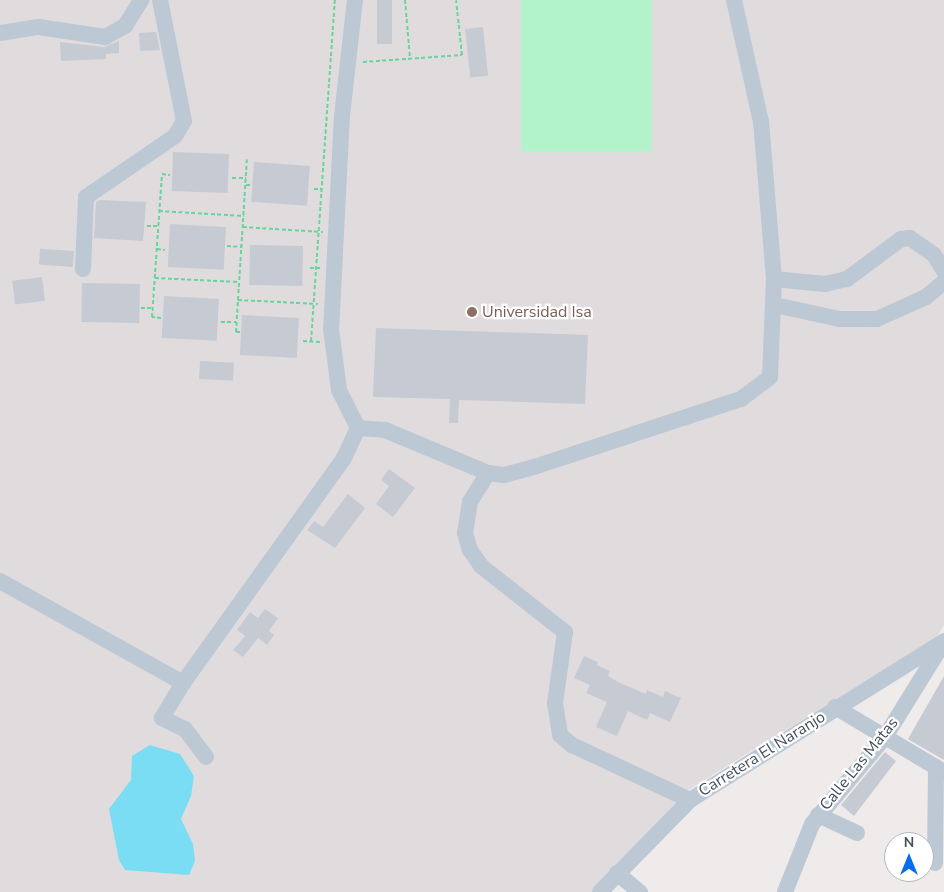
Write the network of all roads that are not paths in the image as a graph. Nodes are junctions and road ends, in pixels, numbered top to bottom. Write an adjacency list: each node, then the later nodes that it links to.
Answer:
1 (141, 0): 5 (street)
2 (160, 0): 6 (street)
3 (355, 0): 11 (street)
4 (734, 0): 8 (street)
5 (0, 32)
6 (83, 269)
7 (944, 271): 8 (street)
8 (774, 279): 10 (street)
9 (944, 282): 10 (street)
10 (775, 305): 12 (street)
11 (358, 428): 12 (street); 15 (street)
12 (488, 473): 20 (street)
13 (0, 581): 15 (street)
14 (944, 642): 16 (street, Carretera El Naranjo); 17 (street, Calle Las Matas)
15 (183, 683): 18 (street)
16 (834, 708): 17 (street); 20 (street, Carretera El Naranjo)
17 (885, 736): 19 (street); 21 (street, Calle Las Matas)
18 (206, 757)
19 (940, 770): 23 (street)
20 (690, 800): 24 (street, Carretera El Naranjo)
21 (818, 815): 22 (street); 27 (street, Calle Las Matas)
22 (856, 834)
23 (935, 862)
24 (617, 873): 25 (street, Carretera El Naranjo); 26 (street)
25 (600, 892)
26 (640, 892)
27 (785, 892)

